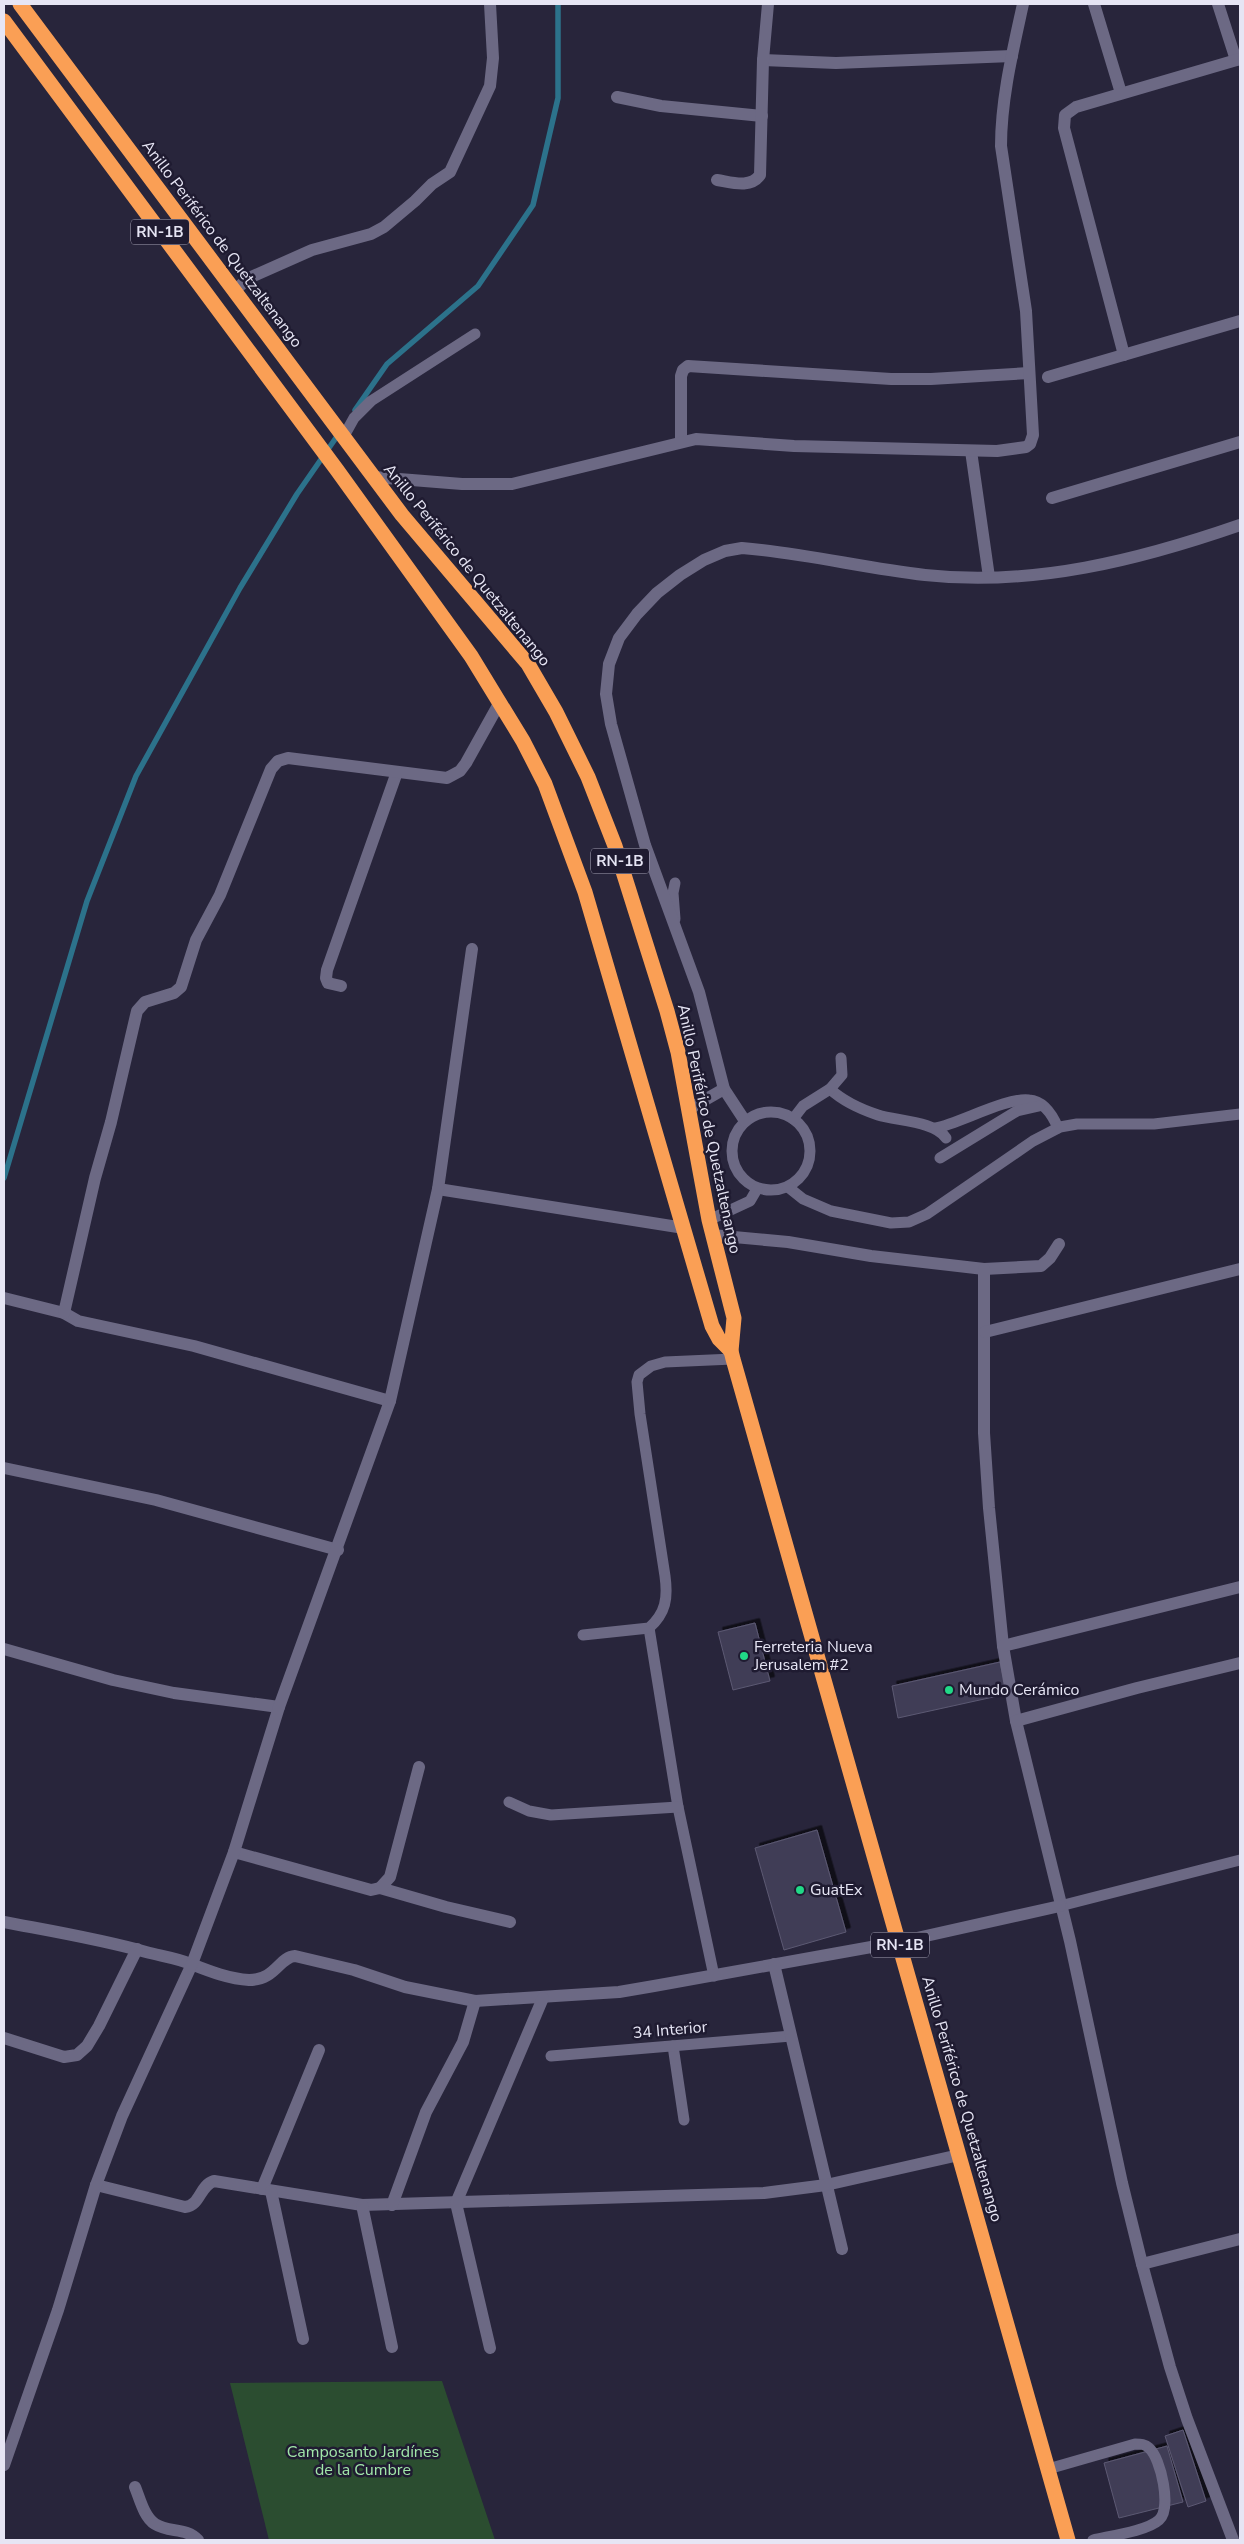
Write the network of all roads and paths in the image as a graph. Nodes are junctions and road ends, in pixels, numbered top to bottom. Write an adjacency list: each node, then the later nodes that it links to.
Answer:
1 (20, 4): 15 (highway, Anillo Periférico de Quetzaltenango / RN-1B)
2 (490, 4): 15 (street)
3 (768, 4): 10 (street)
4 (1023, 4): 8 (street)
5 (1094, 4): 11 (street)
6 (1218, 4): 9 (street)
7 (4, 21): 29 (highway, Anillo Periférico de Quetzaltenango / RN-1B)
8 (1012, 56): 10 (street); 19 (street)
9 (1238, 59): 11 (street)
10 (763, 60): 13 (street)
11 (1121, 93): 18 (street)
12 (617, 97): 13 (street)
13 (762, 116): 14 (street)
14 (717, 180)
15 (235, 290): 21 (highway, Anillo Periférico de Quetzaltenango / RN-1B)
16 (1240, 321): 18 (street)
17 (475, 334): 21 (lane)
18 (1124, 355): 20 (street)
19 (1030, 373): 22 (street); 24 (street)
20 (1048, 377)
21 (346, 440): 25 (highway, Anillo Periférico de Quetzaltenango / RN-1B)
22 (681, 441): 24 (street); 25 (street)
23 (1240, 442): 26 (street)
24 (971, 452): 28 (street)
25 (374, 477): 39 (highway, Anillo Periférico de Quetzaltenango / RN-1B)
26 (1052, 498)
27 (1240, 525): 28 (street)
28 (989, 577): 32 (street)
29 (500, 702): 30 (street); 50 (highway, Anillo Periférico de Quetzaltenango / RN-1B)
30 (397, 772): 34 (street); 56 (street)
31 (675, 883): 32 (lane)
32 (675, 924): 36 (street)
33 (472, 949): 48 (street)
34 (341, 986)
35 (841, 1058): 37 (lane)
36 (724, 1089): 39 (street); 42 (street)
37 (830, 1089): 41 (lane); 43 (lane)
38 (1042, 1106): 43 (lane); 44 (lane); 46 (lane)
39 (689, 1110): 51 (highway, Anillo Periférico de Quetzaltenango / RN-1B)
40 (1240, 1114): 44 (lane)
41 (793, 1118): 42 (lane); 47 (lane)
42 (746, 1120): 49 (lane)
43 (936, 1128): 45 (lane)
44 (1058, 1128): 47 (lane)
45 (946, 1138)
46 (940, 1158)
47 (788, 1187): 49 (lane)
48 (438, 1189): 50 (street); 59 (street)
49 (757, 1189): 51 (lane)
50 (684, 1228): 58 (highway, Anillo Periférico de Quetzaltenango / RN-1B)
51 (710, 1228): 53 (street); 58 (highway, Anillo Periférico de Quetzaltenango / RN-1B)
52 (1059, 1244): 53 (street)
53 (984, 1269): 57 (street)
54 (1240, 1269): 57 (street)
55 (4, 1298): 56 (street)
56 (64, 1314): 59 (street)
57 (985, 1332): 65 (street)
58 (732, 1355): 63 (lane); 79 (highway, Anillo Periférico de Quetzaltenango / RN-1B)
59 (390, 1401): 61 (street)
60 (4, 1468): 61 (street)
61 (338, 1550): 68 (street)
62 (1240, 1587): 65 (street)
63 (649, 1628): 64 (lane); 72 (lane)
64 (583, 1635)
65 (1003, 1646): 69 (street)
66 (4, 1649): 68 (street)
67 (1240, 1664): 69 (street)
68 (279, 1707): 73 (street)
69 (1016, 1720): 76 (street)
70 (419, 1767): 75 (street)
71 (510, 1802): 72 (lane)
72 (678, 1807): 83 (lane)
73 (234, 1852): 75 (street); 81 (street)
74 (1240, 1860): 76 (lane)
75 (380, 1888): 78 (street)
76 (1060, 1906): 79 (street); 101 (street)
77 (4, 1922): 80 (street)
78 (510, 1922)
79 (899, 1942): 82 (street); 92 (highway, Anillo Periférico de Quetzaltenango / RN-1B)
80 (137, 1949): 81 (street); 87 (street)
81 (192, 1964): 85 (street); 93 (street)
82 (774, 1964): 83 (street); 86 (street)
83 (714, 1976): 84 (street)
84 (543, 1998): 85 (street); 96 (street)
85 (475, 2001): 97 (street)
86 (791, 2036): 88 (lane, 34 Interior); 94 (street)
87 (4, 2038)
88 (674, 2046): 90 (lane, 34 Interior); 91 (lane)
89 (319, 2050): 95 (street)
90 (551, 2056)
91 (684, 2120)
92 (959, 2155): 94 (street); 106 (highway, Anillo Periférico de Quetzaltenango / RN-1B)
93 (96, 2185): 95 (street); 105 (street)
94 (826, 2185): 96 (street); 100 (street)
95 (266, 2190): 98 (street); 102 (street)
96 (456, 2203): 97 (street); 104 (street)
97 (392, 2204): 98 (street)
98 (362, 2205): 103 (street)
99 (1240, 2240): 101 (street)
100 (842, 2249)
101 (1142, 2264): 111 (street)
102 (303, 2339)
103 (392, 2347)
104 (490, 2348)
105 (4, 2465)
106 (1048, 2469): 109 (highway, Anillo Periférico de Quetzaltenango / RN-1B); 110 (lane)
107 (135, 2487): 108 (street)
108 (198, 2540)
109 (1068, 2540)
110 (1093, 2540)
111 (1233, 2540)

